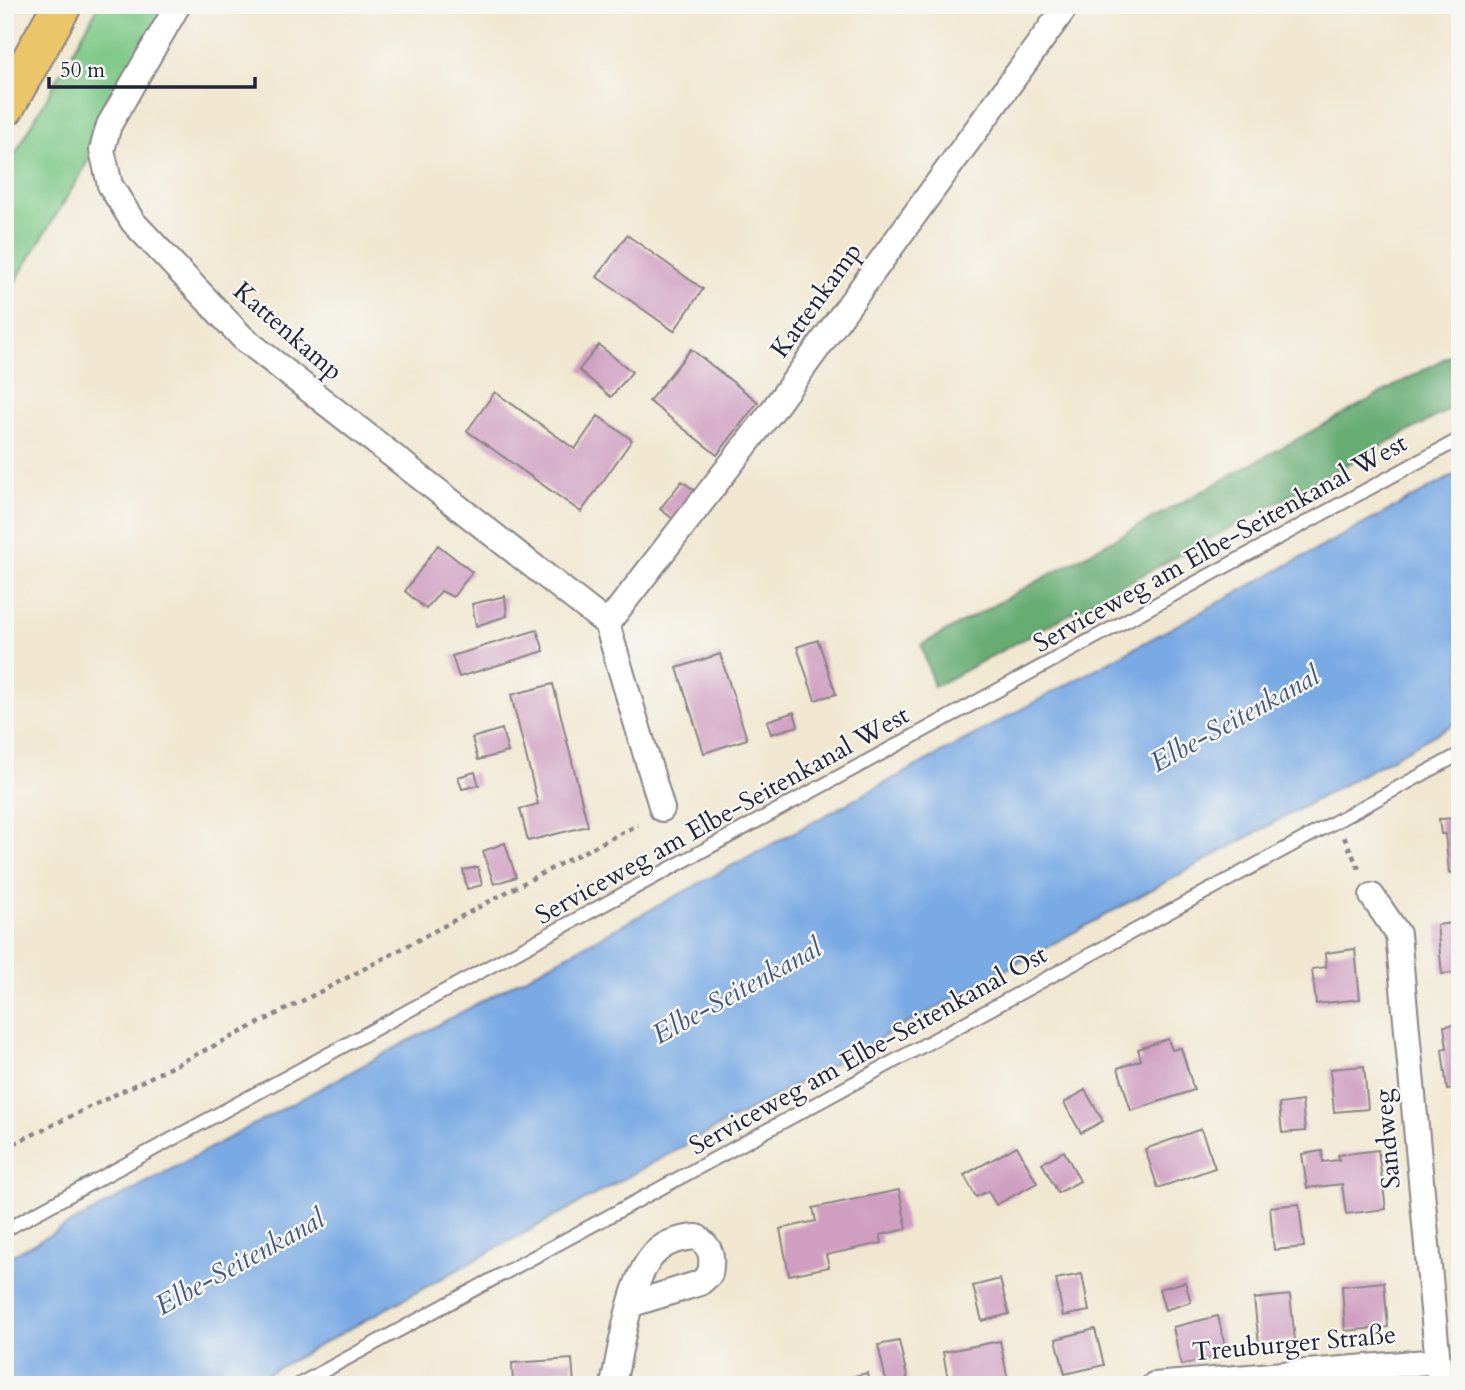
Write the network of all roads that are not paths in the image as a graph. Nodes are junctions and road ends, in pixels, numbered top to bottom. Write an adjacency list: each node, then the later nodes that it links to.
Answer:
1 (62, 5): 4 (highway)
2 (178, 5): 6 (street, Kattenkamp)
3 (1067, 5): 6 (street, Kattenkamp)
4 (5, 107)
5 (1460, 439): 10 (lane, Serviceweg am Elbe-Seitenkanal West)
6 (607, 624): 8 (street)
7 (1460, 754): 13 (lane, Serviceweg am Elbe-Seitenkanal Ost)
8 (662, 809)
9 (1372, 896): 12 (street, Sandweg)
10 (5, 1230)
11 (632, 1304): 14 (street)
12 (1439, 1373): 15 (street, Treuburger Straße)
13 (298, 1385)
14 (613, 1385)
15 (1154, 1385)

